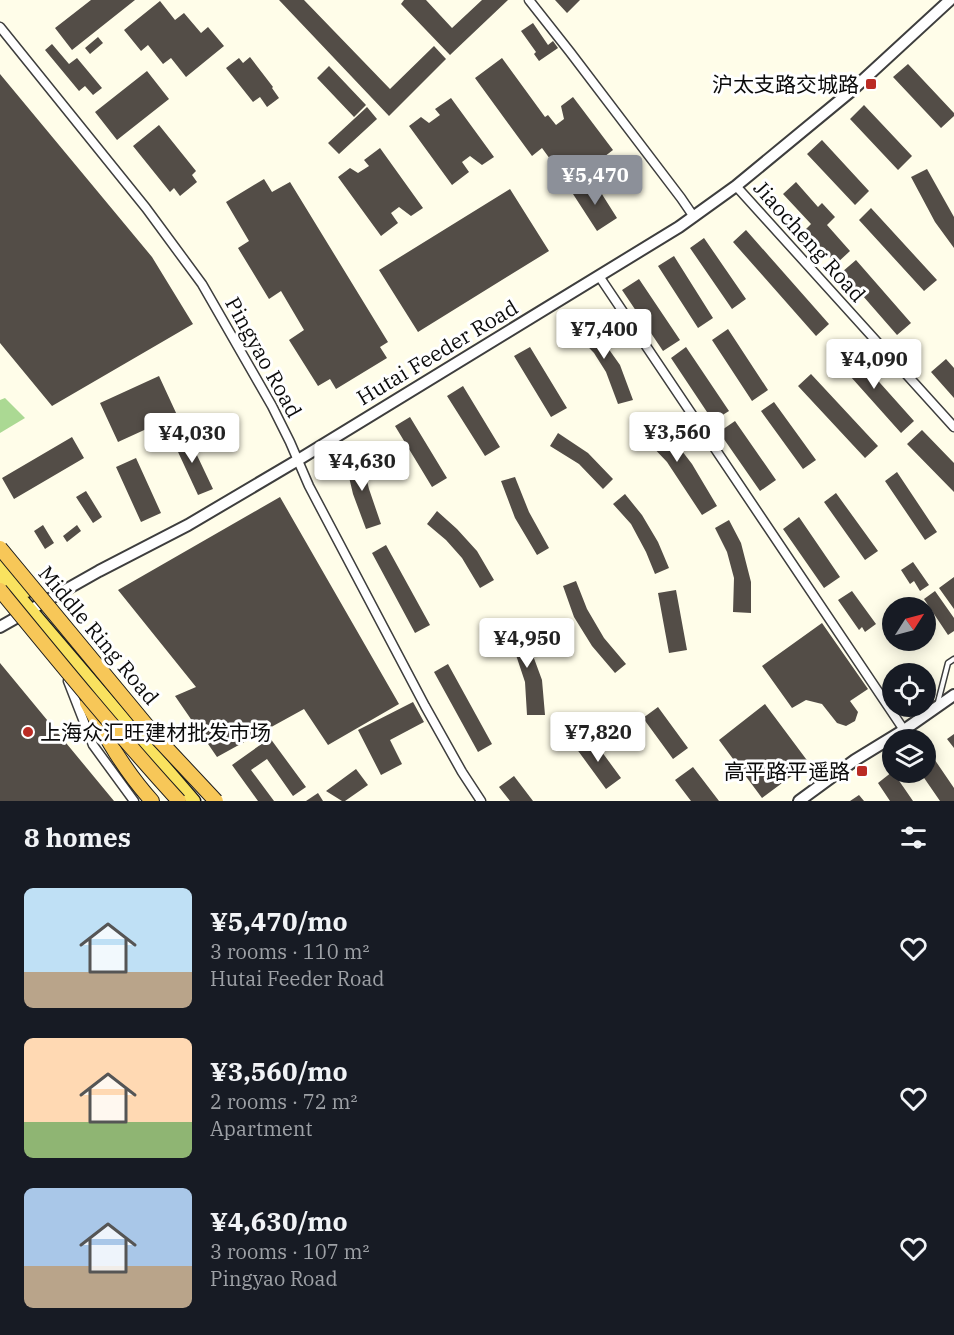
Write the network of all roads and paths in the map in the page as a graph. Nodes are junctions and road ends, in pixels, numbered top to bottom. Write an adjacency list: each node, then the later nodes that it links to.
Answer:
1 (529, 0): 5 (street)
2 (950, 0): 4 (street, Hutai Feeder Road)
3 (0, 27): 8 (street, Pingyao Road)
4 (736, 186): 5 (street, Hutai Feeder Road); 7 (street, Jiaocheng Road)
5 (694, 217): 6 (street, Hutai Feeder Road)
6 (599, 276): 8 (street, Hutai Feeder Road); 23 (street)
7 (954, 428)
8 (298, 460): 15 (street, Hutai Feeder Road); 36 (street, Pingyao Road)
9 (0, 541): 15 (main road)
10 (0, 548): 34 (highway, Middle Ring Road, bridge)
11 (0, 559): 15 (main road)
12 (0, 574): 15 (main road)
13 (0, 590): 31 (highway, bridge)
14 (0, 599): 16 (main road)
15 (39, 605): 16 (street, Hutai Feeder Road); 27 (main road); 33 (main road); 35 (main road)
16 (15, 618): 17 (street, Hutai Feeder Road); 19 (main road)
17 (0, 627)
18 (954, 659): 22 (lane)
19 (68, 681): 21 (main road); 28 (street)
20 (954, 695): 22 (street)
21 (87, 703): 25 (main road); 28 (highway)
22 (937, 706): 24 (street)
23 (903, 729)
24 (905, 729)
25 (118, 741): 27 (main road); 30 (main road)
26 (882, 743): 37 (street)
27 (157, 758): 32 (main road)
28 (138, 795): 29 (highway)
29 (152, 801)
30 (172, 801)
31 (179, 801)
32 (194, 801)
33 (208, 801)
34 (216, 801)
35 (224, 801)
36 (481, 801)
37 (799, 801)

